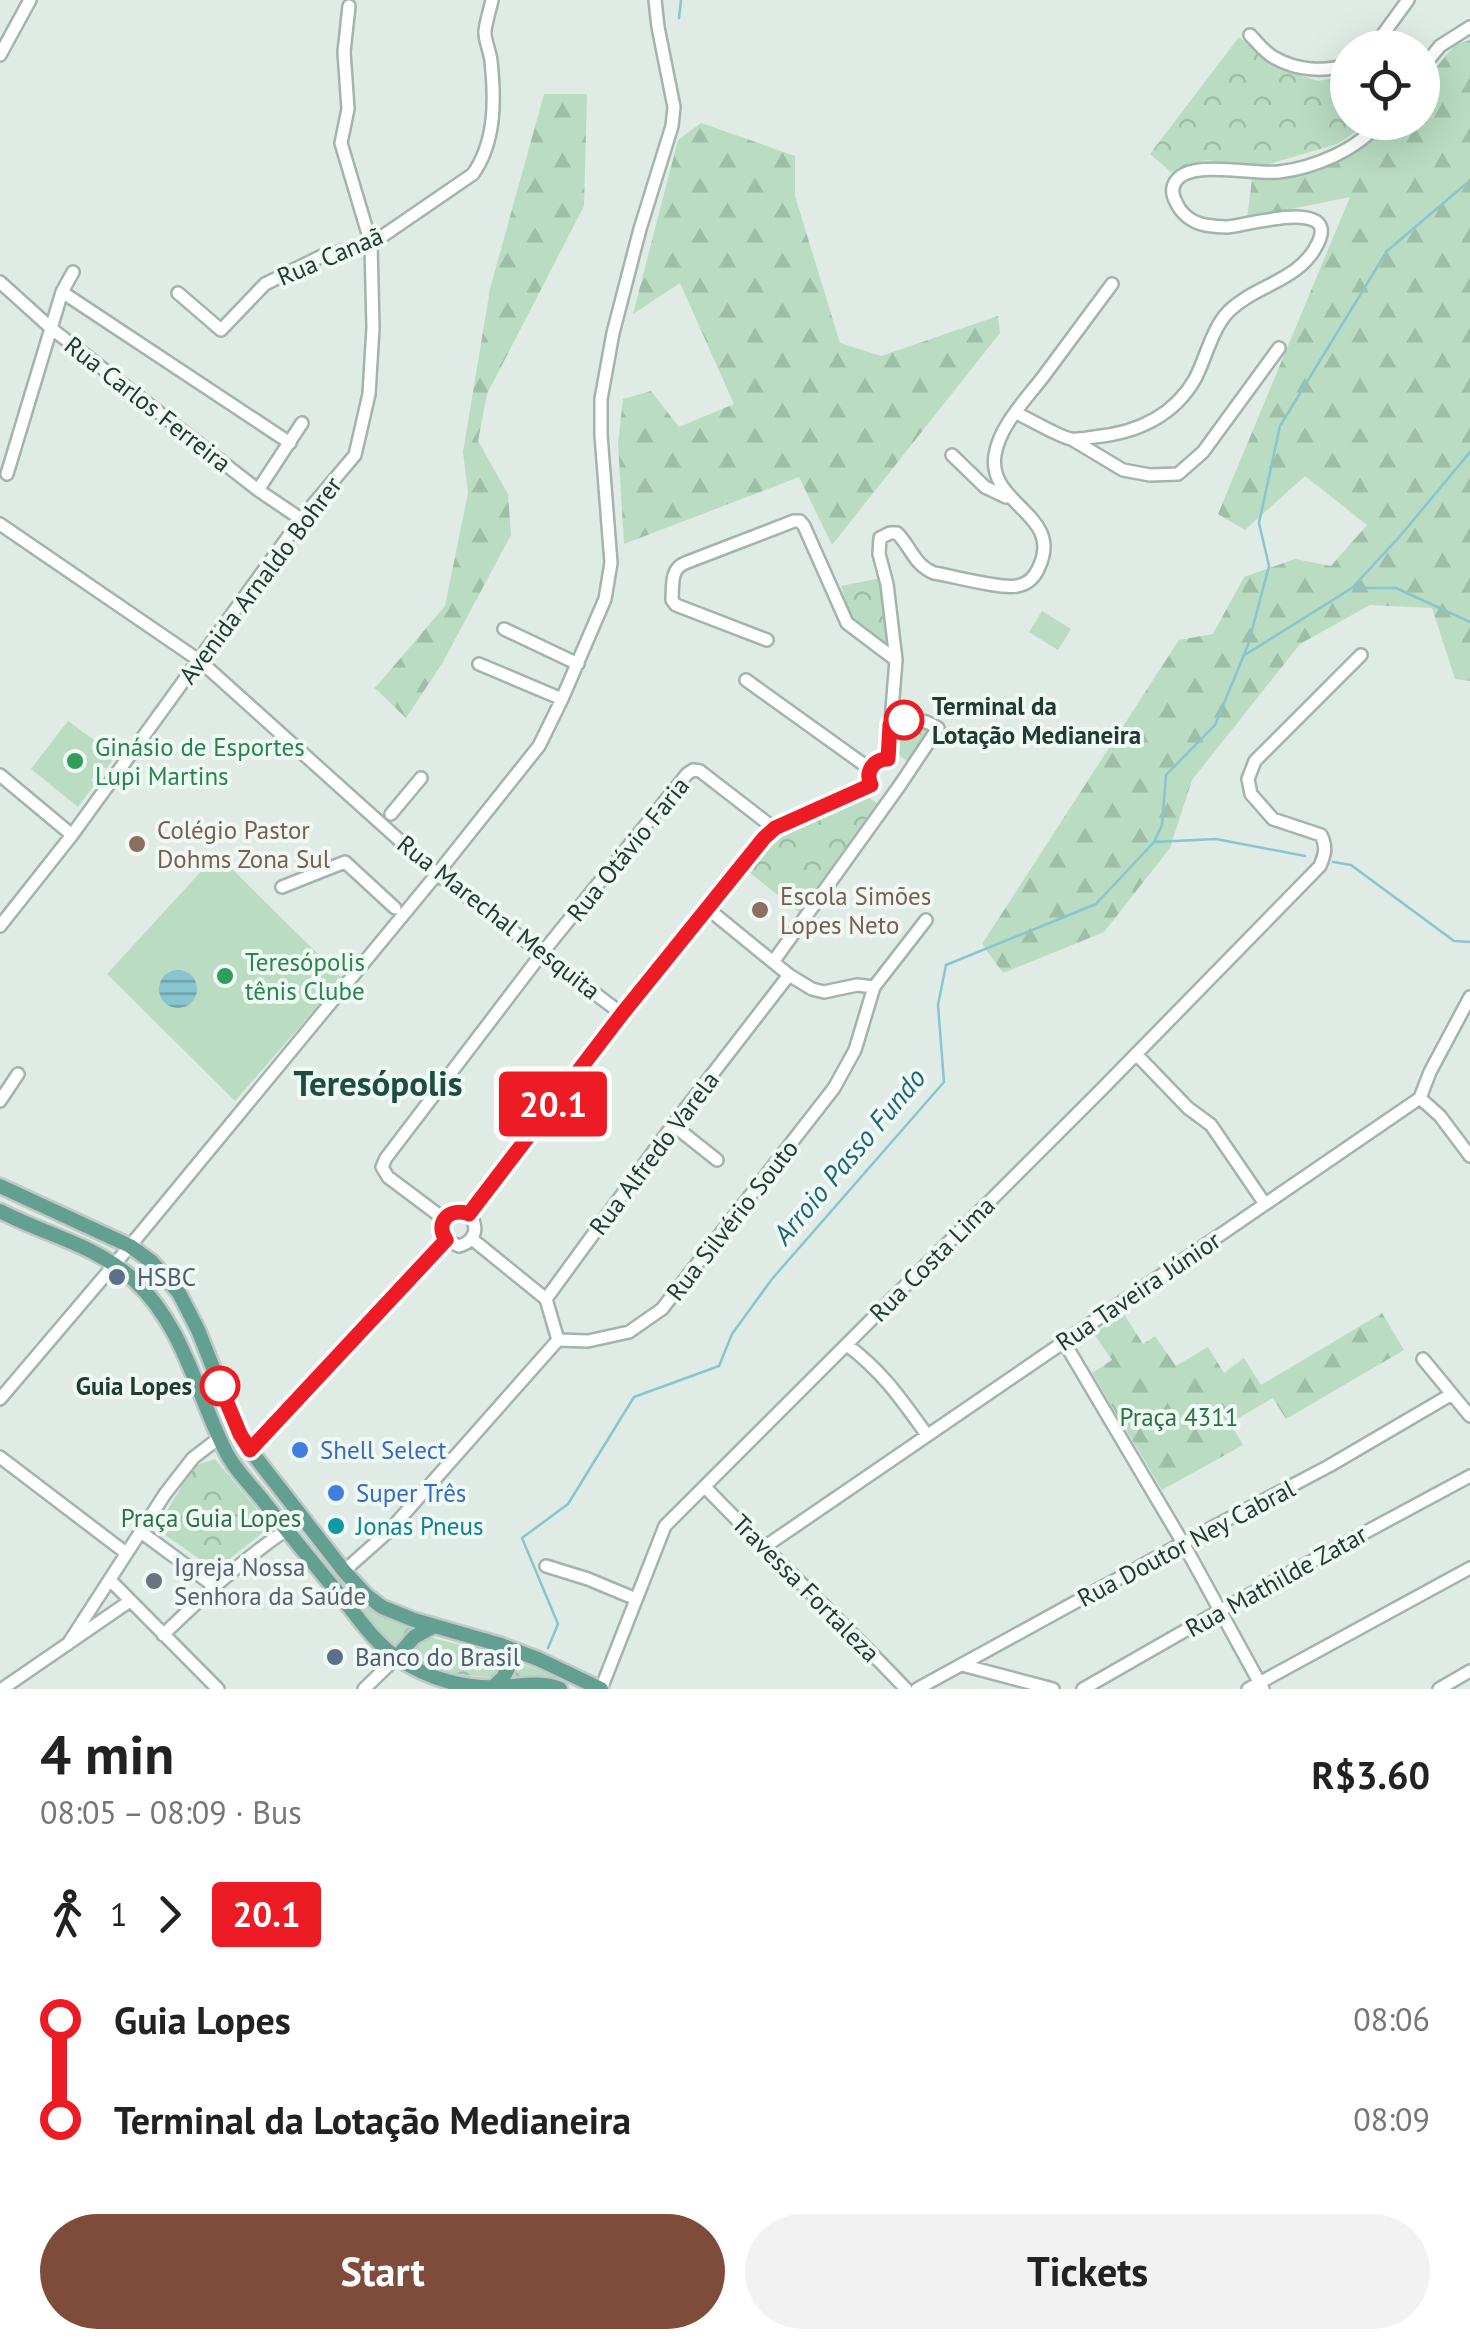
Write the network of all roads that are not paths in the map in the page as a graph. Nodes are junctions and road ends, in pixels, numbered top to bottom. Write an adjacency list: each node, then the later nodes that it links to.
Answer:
1 (30, 0): 10 (street)
2 (492, 0): 13 (street, Rua Canaã)
3 (655, 0): 37 (street)
4 (1408, 0): 7 (street)
5 (350, 6): 13 (street, Avenida Arnaldo Bohrer)
6 (1470, 27): 9 (street)
7 (1386, 30)
8 (1250, 35): 11 (street)
9 (1440, 46)
10 (0, 54)
11 (1330, 68)
12 (1359, 140): 23 (street)
13 (371, 244): 18 (street, Rua Canaã); 29 (street, Avenida Arnaldo Bohrer)
14 (73, 272): 17 (street)
15 (0, 282): 19 (street, Rua Carlos Ferreira)
16 (1112, 284): 21 (street)
17 (62, 292): 19 (street); 24 (street)
18 (178, 293)
19 (52, 329): 26 (street); 27 (street, Rua Carlos Ferreira)
20 (1280, 348): 23 (street)
21 (1016, 413): 23 (street); 28 (street)
22 (302, 423): 24 (street)
23 (1072, 439)
24 (290, 443): 27 (street)
25 (952, 455): 28 (street)
26 (7, 474)
27 (258, 490): 29 (street, Rua Carlos Ferreira)
28 (1010, 498): 35 (street)
29 (301, 519): 34 (street, Avenida Arnaldo Bohrer)
30 (0, 524): 34 (street, Rua Marechal Mesquita)
31 (504, 629): 37 (street)
32 (767, 640): 35 (street)
33 (1362, 655): 63 (street, Rua Costa Lima)
34 (200, 660): 49 (street, Avenida Arnaldo Bohrer); 50 (street, Rua Marechal Mesquita)
35 (896, 660): 40 (street)
36 (478, 664): 39 (street)
37 (578, 664): 39 (street)
38 (746, 680): 42 (street)
39 (562, 699): 50 (street)
40 (890, 725): 41 (street); 46 (street)
41 (888, 759): 42 (street); 46 (street)
42 (870, 769): 45 (street)
43 (0, 775): 49 (street)
44 (421, 778): 47 (street)
45 (871, 785): 46 (street); 48 (street)
46 (900, 786): 58 (street)
47 (391, 814)
48 (775, 828): 53 (street); 57 (street, Rua Otávio Faria)
49 (72, 835): 54 (street, Avenida Arnaldo Bohrer)
50 (437, 874): 57 (street, Rua Marechal Mesquita); 77 (street)
51 (282, 886): 52 (street)
52 (395, 908)
53 (707, 908): 58 (street); 62 (street)
54 (5, 909): 56 (street, Avenida Arnaldo Bohrer)
55 (926, 920): 60 (street, Rua Silvério Souto)
56 (0, 926)
57 (543, 952): 62 (street, Rua Marechal Mesquita); 74 (street, Rua Otávio Faria)
58 (772, 962): 59 (street)
59 (790, 975): 60 (street); 67 (street, Rua Alfredo Varela)
60 (874, 987): 80 (street, Rua Silvério Souto)
61 (1470, 997): 65 (street)
62 (622, 1014): 73 (street)
63 (1136, 1054): 71 (street); 82 (street, Rua Costa Lima)
64 (18, 1074): 66 (street)
65 (1420, 1098): 68 (street); 71 (street, Rua Taveira Júnior)
66 (0, 1101)
67 (673, 1125): 69 (street); 79 (street, Rua Alfredo Varela)
68 (1470, 1156)
69 (717, 1160)
70 (0, 1186): 77 (main road)
71 (1265, 1204): 81 (street, Rua Taveira Júnior)
72 (0, 1211): 78 (main road)
73 (469, 1214): 74 (street); 75 (street)
74 (444, 1220): 76 (street)
75 (472, 1239): 76 (street); 79 (street)
76 (446, 1240): 89 (street)
77 (130, 1246): 78 (street); 89 (main road)
78 (116, 1264): 85 (street); 88 (main road)
79 (546, 1299): 80 (street)
80 (558, 1340): 100 (street)
81 (1064, 1342): 87 (street, Rua Taveira Júnior); 95 (street)
82 (847, 1345): 87 (street); 92 (street, Rua Costa Lima)
83 (1423, 1359): 84 (street)
84 (1452, 1394): 86 (street); 95 (street, Rua Doutor Ney Cabral)
85 (0, 1399)
86 (1470, 1416)
87 (927, 1435): 96 (street, Rua Taveira Júnior)
88 (219, 1438): 93 (main road); 94 (street)
89 (250, 1450): 100 (main road)
90 (0, 1457): 97 (street)
91 (1470, 1476): 105 (street, Rua Mathilde Zatar)
92 (705, 1487): 96 (street, Travessa Fortaleza); 103 (street, Rua Costa Lima)
93 (286, 1530): 102 (street); 110 (main road)
94 (141, 1532): 97 (street); 102 (street)
95 (1183, 1543): 105 (street); 111 (street, Rua Doutor Ney Cabral)
96 (763, 1548): 120 (street, Travessa Fortaleza)
97 (126, 1553): 101 (street)
98 (546, 1566): 103 (street)
99 (1470, 1568): 114 (street)
100 (344, 1571): 106 (main road)
101 (110, 1580): 104 (street); 108 (street)
102 (214, 1586): 107 (street)
103 (636, 1599): 119 (street, Rua Costa Lima)
104 (130, 1601): 107 (street); 108 (street)
105 (1220, 1610): 114 (street); 123 (street, Rua Mathilde Zatar)
106 (434, 1626): 109 (main road); 110 (main road)
107 (163, 1634): 116 (street)
108 (68, 1644): 115 (street)
109 (502, 1646): 113 (main road); 119 (main road)
110 (396, 1658): 113 (main road); 117 (street)
111 (962, 1664): 121 (street, Rua Doutor Ney Cabral); 122 (street)
112 (1470, 1672): 124 (street)
113 (493, 1687): 118 (main road)
114 (1257, 1687)
115 (2, 1689)
116 (218, 1689)
117 (364, 1689)
118 (560, 1689)
119 (601, 1689)
120 (906, 1689)
121 (918, 1689)
122 (1053, 1689)
123 (1083, 1689)
124 (1438, 1689)

